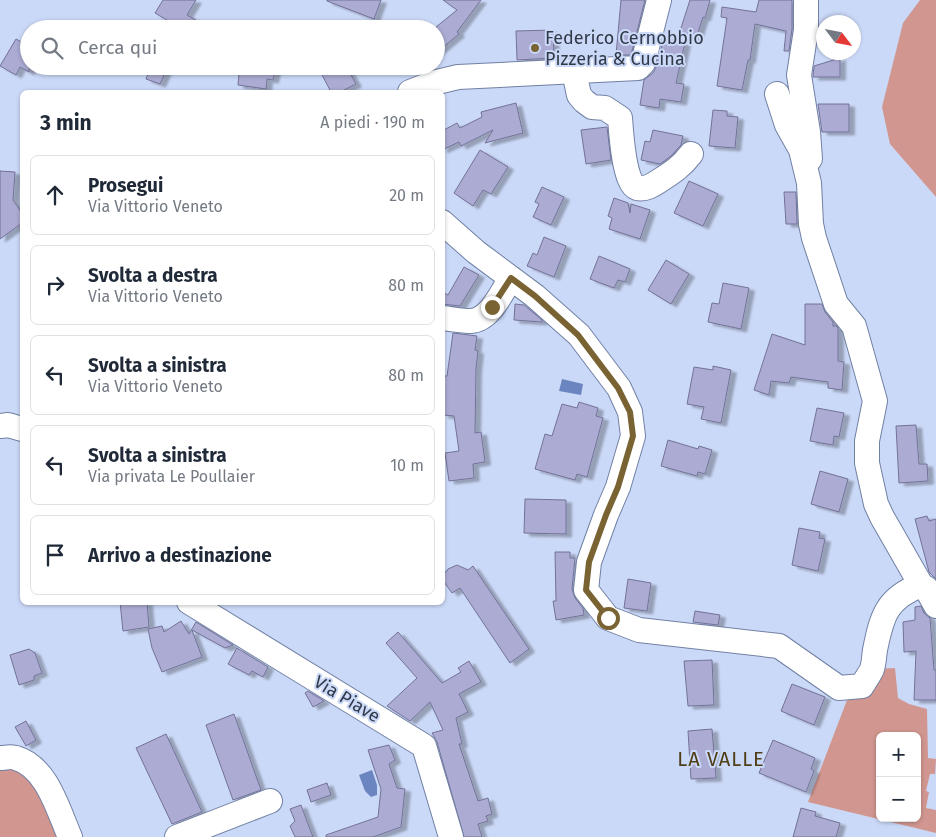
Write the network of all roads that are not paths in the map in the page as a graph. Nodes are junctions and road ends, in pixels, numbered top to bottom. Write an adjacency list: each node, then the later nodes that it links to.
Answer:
1 (659, 0): 3 (street)
2 (806, 0): 7 (street)
3 (574, 71): 4 (street); 6 (street)
4 (415, 90)
5 (777, 94): 7 (street)
6 (691, 154)
7 (808, 182): 13 (street)
8 (445, 225): 9 (street)
9 (511, 278): 10 (street); 13 (street)
10 (445, 318)
11 (0, 426): 12 (street)
12 (20, 428)
13 (921, 585): 15 (street)
14 (194, 605): 20 (street, Via Piave)
15 (936, 606)
16 (0, 758): 18 (street)
17 (270, 801): 19 (street)
18 (70, 837)
19 (177, 837)
20 (451, 837)

